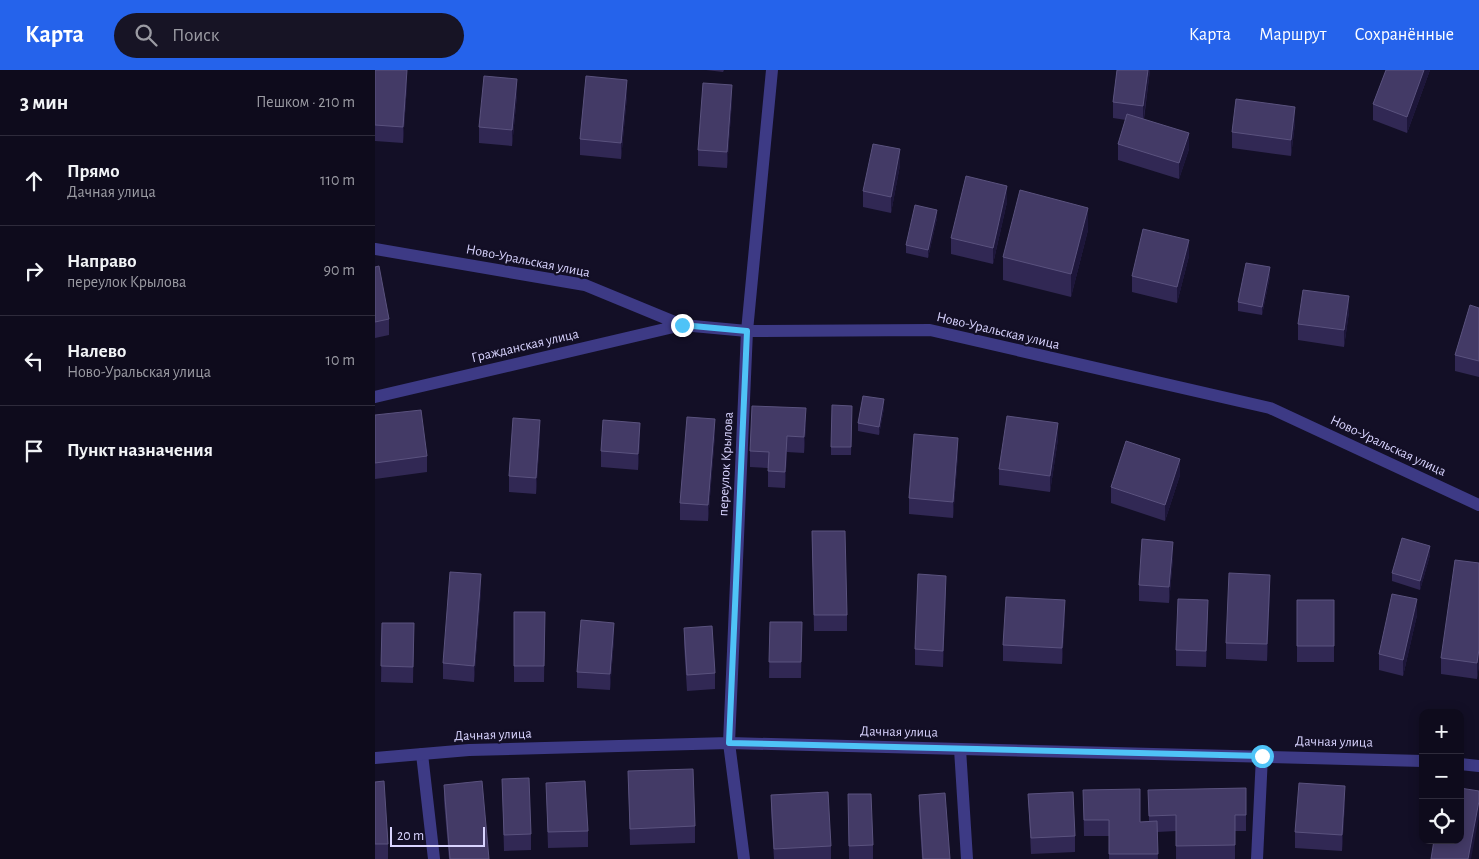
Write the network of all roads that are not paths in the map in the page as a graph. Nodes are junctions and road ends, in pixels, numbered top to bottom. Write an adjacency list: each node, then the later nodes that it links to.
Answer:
1 (771, 70): 4 (street, переулок Крылова)
2 (375, 249): 3 (street, Ново-Уральская улица)
3 (682, 325): 4 (street, Ново-Уральская улица); 5 (street, Гражданская улица)
4 (747, 331): 6 (street, Ново-Уральская улица); 7 (street, переулок Крылова)
5 (375, 397)
6 (1479, 505)
7 (729, 743): 8 (street, Дачная улица); 9 (street, Дачная улица); 16 (street, переулок Крылова)
8 (960, 749): 10 (street, Дачная улица); 17 (street)
9 (422, 754): 11 (street, Дачная улица); 15 (street)
10 (1262, 756): 12 (street, Дачная улица); 18 (street)
11 (375, 758)
12 (1419, 761)
13 (1464, 764): 14 (street)
14 (1479, 766)
15 (434, 859)
16 (744, 859)
17 (967, 859)
18 (1257, 859)

